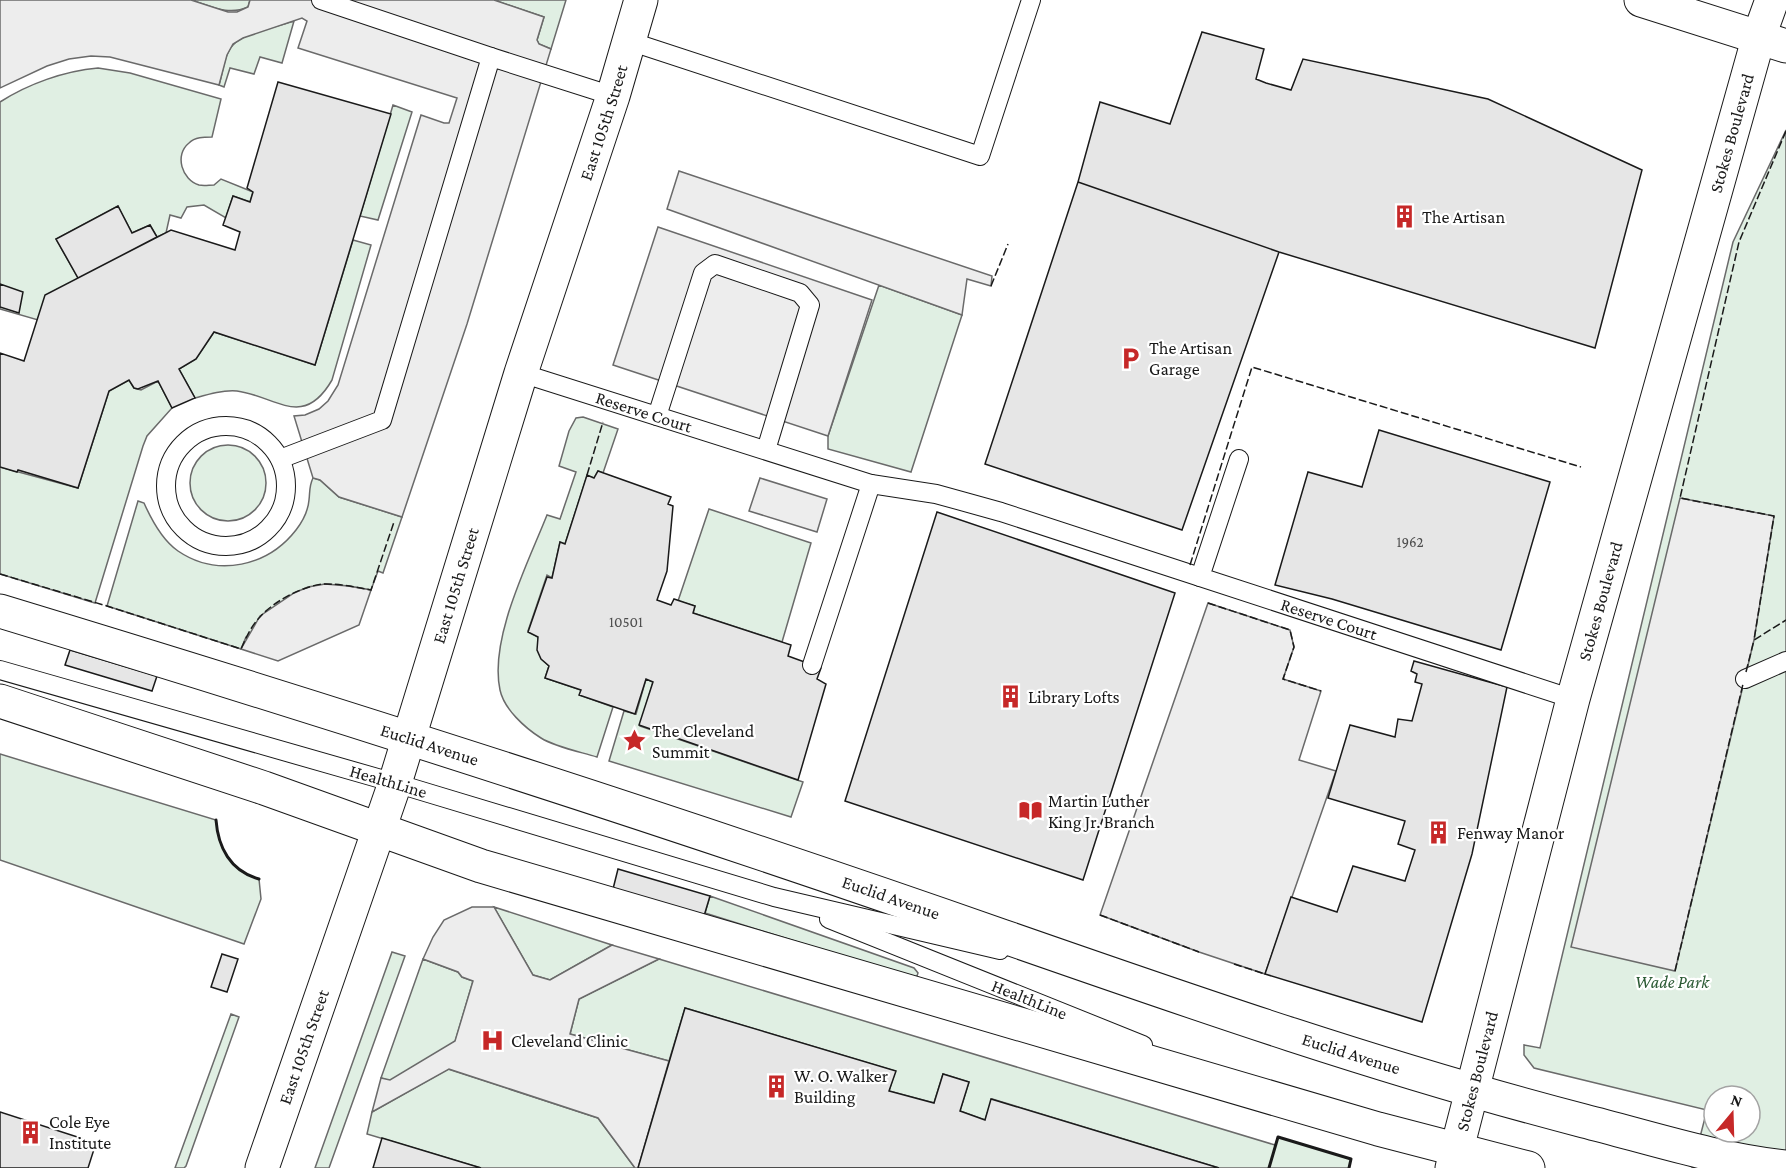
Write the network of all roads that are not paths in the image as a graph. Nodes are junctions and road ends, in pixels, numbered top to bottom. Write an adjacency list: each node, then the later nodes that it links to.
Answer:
1 (321, 0): 8 (lane)
2 (641, 0): 6 (main road, East 105th Street)
3 (1030, 0): 6 (lane)
4 (1641, 0): 7 (main road)
5 (1772, 0): 7 (main road, Stokes Boulevard)
6 (629, 41): 9 (main road, East 105th Street)
7 (1772, 41): 22 (main road, Stokes Boulevard)
8 (491, 57): 9 (lane); 13 (lane)
9 (613, 96): 10 (main road, East 105th Street)
10 (521, 374): 11 (lane, Reserve Court); 24 (main road, East 105th Street)
11 (657, 416): 12 (lane, Reserve Court); 12 (lane)
12 (766, 450): 15 (lane, Reserve Court)
13 (280, 459): 13 (lane)
14 (1239, 459): 16 (lane)
15 (870, 484): 16 (lane, Reserve Court); 19 (lane)
16 (1200, 577): 22 (lane, Reserve Court)
17 (0, 611): 24 (main road, Euclid Avenue)
18 (1786, 661): 21 (lane)
19 (812, 665)
20 (0, 670): 25 (lane, HealthLine)
21 (1745, 679)
22 (1574, 699): 29 (main road, Stokes Boulevard)
23 (0, 701): 26 (main road)
24 (409, 738): 25 (main road, East 105th Street); 28 (main road, Euclid Avenue)
25 (395, 783): 26 (main road, East 105th Street); 27 (lane, HealthLine)
26 (379, 830): 30 (main road); 33 (main road, East 105th Street)
27 (774, 897): 28 (lane, HealthLine); 30 (lane, HealthLine)
28 (1125, 980): 29 (main road, Euclid Avenue)
29 (1471, 1090): 31 (main road, Stokes Boulevard); 32 (main road, Euclid Avenue)
30 (1284, 1102): 31 (main road)
31 (1454, 1158): 34 (main road)
32 (1786, 1167)
33 (262, 1168)
34 (1527, 1168)

